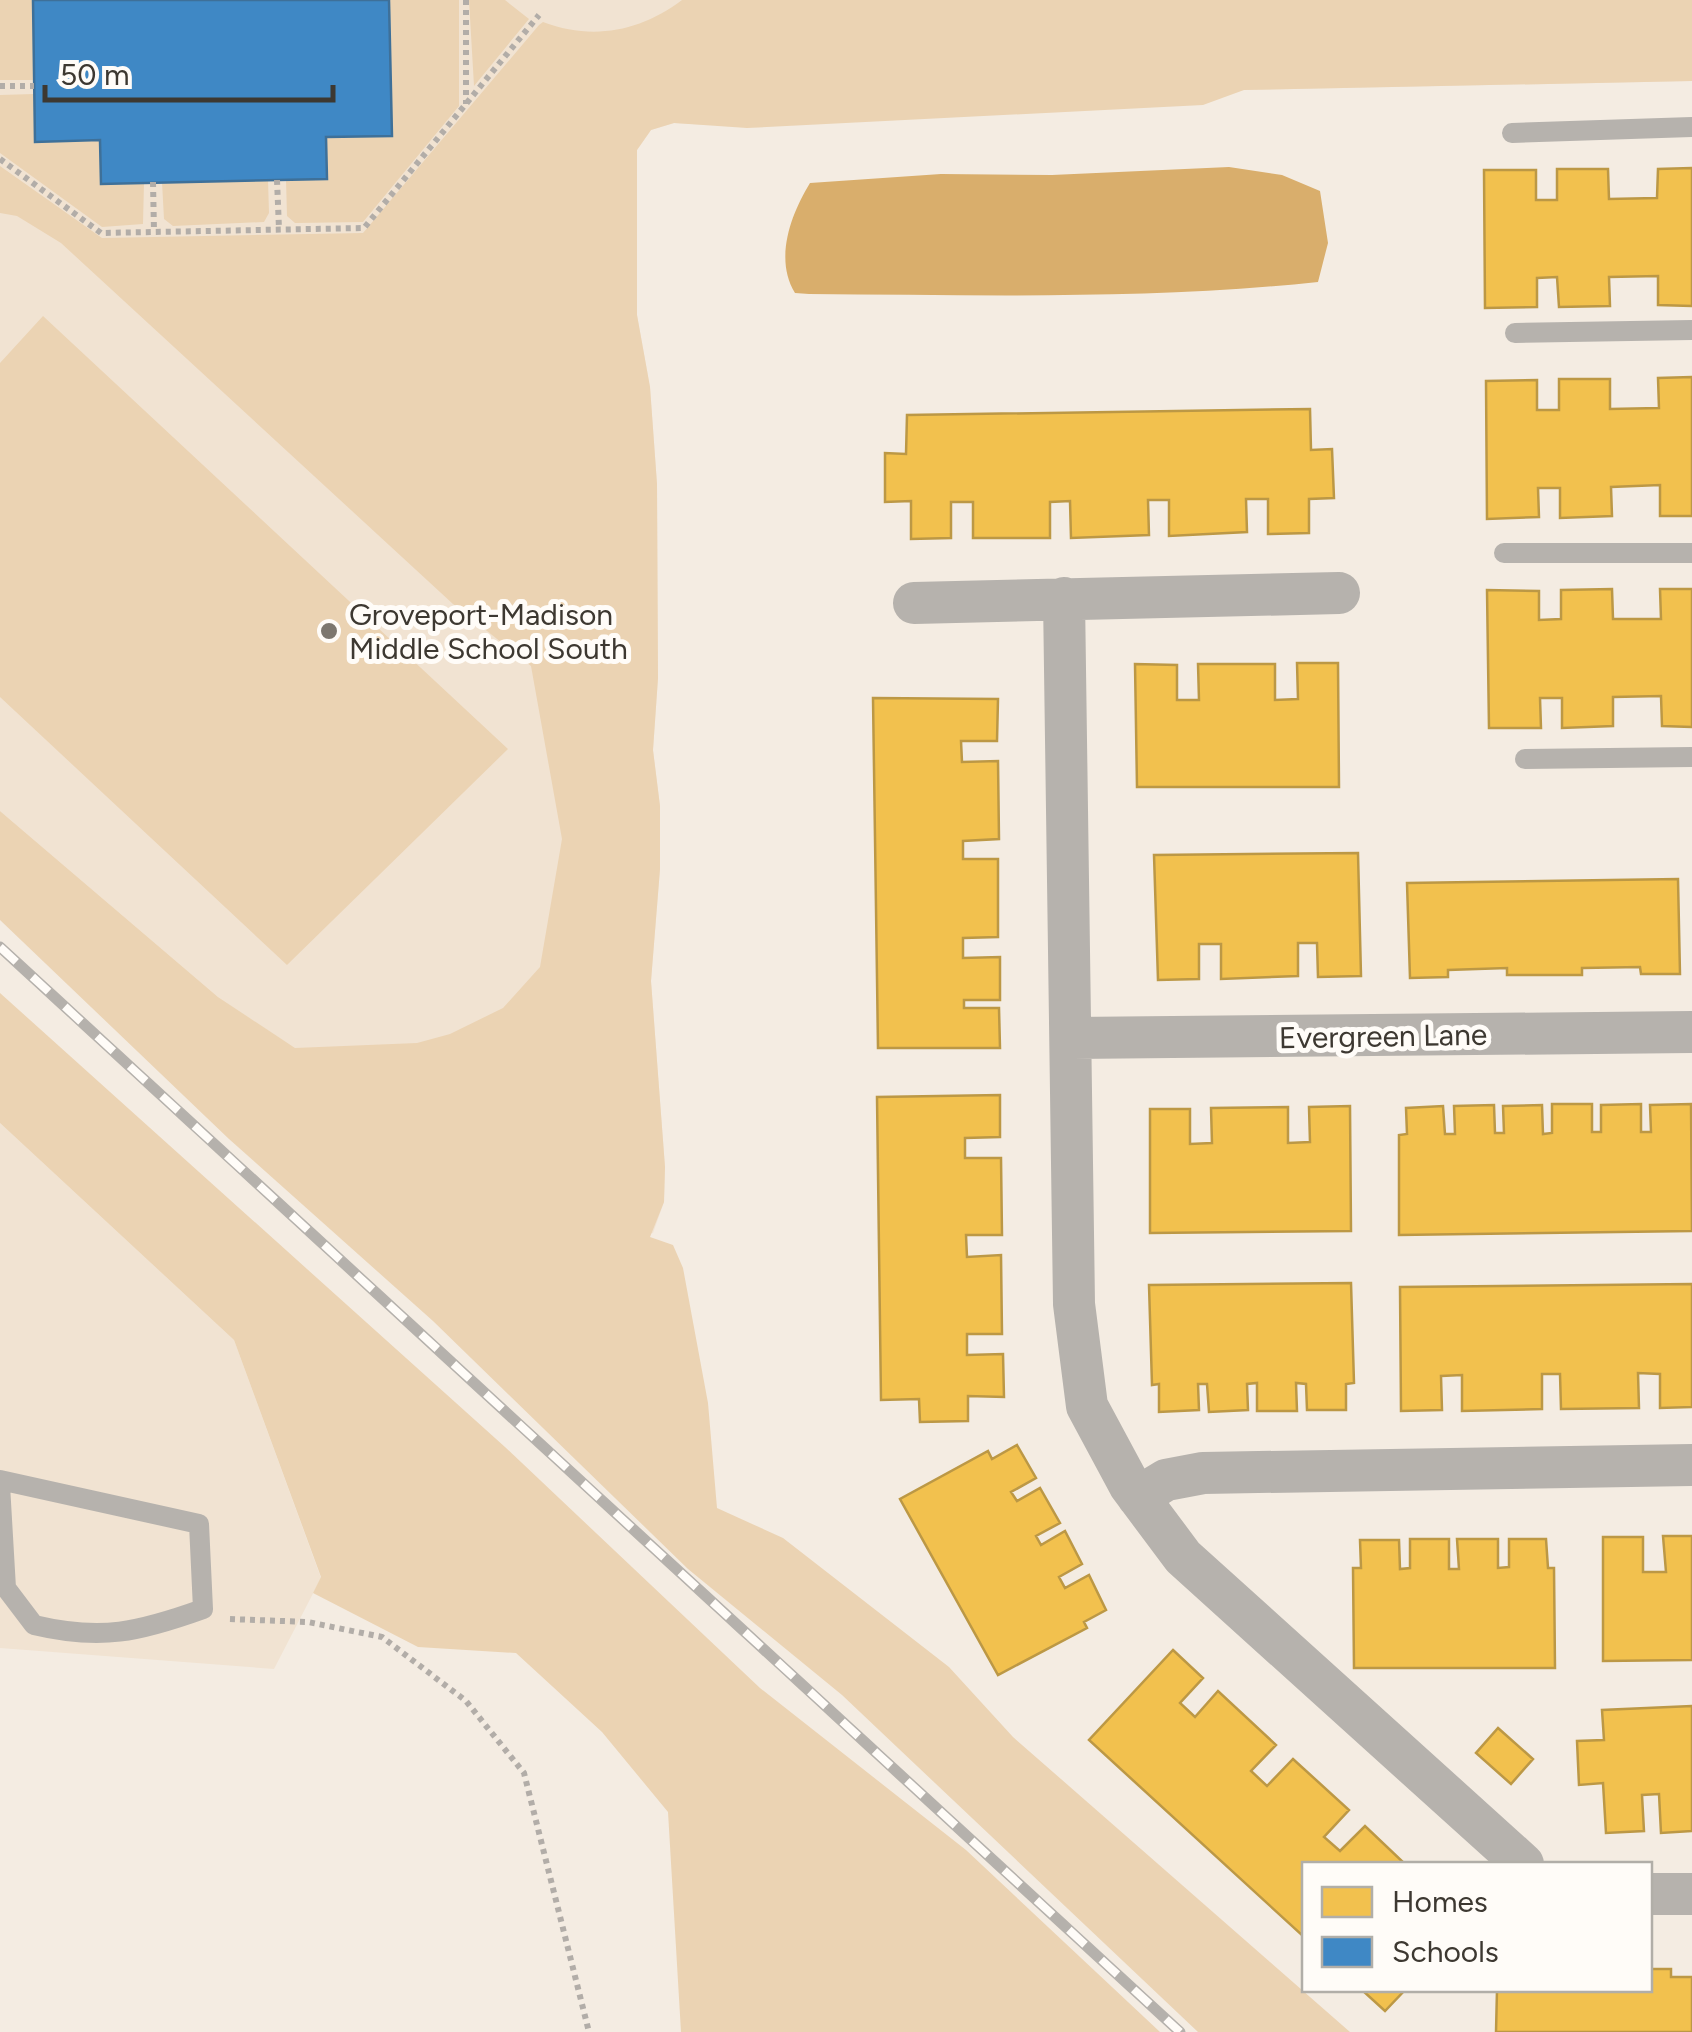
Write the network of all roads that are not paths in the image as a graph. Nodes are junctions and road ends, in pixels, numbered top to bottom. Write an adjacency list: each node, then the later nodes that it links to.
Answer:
1 (1692, 127): 2 (lane)
2 (1512, 133)
3 (1692, 330): 4 (lane)
4 (1515, 333)
5 (1504, 553): 6 (lane)
6 (1692, 553)
7 (1339, 592): 8 (street)
8 (1064, 598): 9 (street); 13 (street)
9 (914, 603)
10 (1692, 757): 11 (lane)
11 (1525, 759)
12 (1692, 1032): 13 (street, Evergreen Lane)
13 (1074, 1038): 16 (street)
14 (1692, 1465): 16 (street)
15 (0, 1482): 15 (lane)
16 (1138, 1496): 17 (street)
17 (1521, 1862)
18 (1652, 1894): 19 (street)
19 (1692, 1894)

